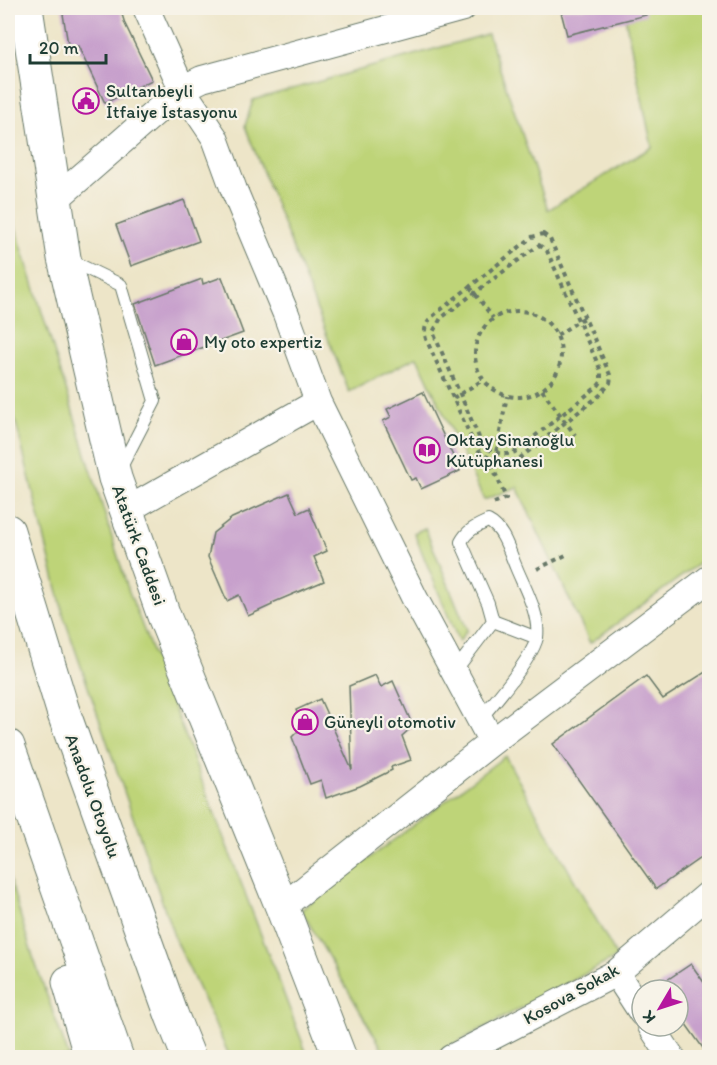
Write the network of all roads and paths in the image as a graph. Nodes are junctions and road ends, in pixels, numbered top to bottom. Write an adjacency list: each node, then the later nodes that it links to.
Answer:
1 (26, 8): 5 (main road, Atatürk Caddesi)
2 (146, 8): 4 (street)
3 (464, 8): 4 (street)
4 (183, 89): 5 (street); 18 (street)
5 (56, 199): 6 (main road, Atatürk Caddesi)
6 (64, 258): 24 (main road, Atatürk Caddesi); 24 (lane)
7 (470, 287): 8 (path); 9 (path); 17 (path)
8 (474, 293): 10 (path); 11 (path); 15 (path)
9 (585, 317): 11 (path); 20 (path)
10 (493, 318): 12 (path); 13 (path)
11 (578, 321): 12 (path); 19 (path)
12 (557, 334): 14 (path)
13 (483, 380): 15 (path); 16 (path)
14 (542, 390): 16 (path); 19 (path)
15 (460, 394): 17 (path); 22 (path)
16 (507, 396): 22 (path)
17 (453, 398): 23 (path)
18 (318, 402): 25 (street); 33 (street)
19 (561, 416): 20 (path); 22 (path)
20 (566, 423): 21 (path); 23 (path)
21 (575, 435)
22 (495, 453): 23 (path)
23 (494, 459): 26 (path)
24 (115, 478): 25 (main road, Atatürk Caddesi)
25 (127, 510): 39 (main road, Atatürk Caddesi)
26 (488, 521): 29 (lane); 31 (lane)
27 (8, 531): 45 (main road, Anadolu Otoyolu)
28 (566, 555): 29 (path)
29 (520, 578): 32 (lane)
30 (710, 578): 35 (street)
31 (493, 621): 32 (lane); 33 (lane)
32 (537, 638): 34 (lane)
33 (453, 673): 34 (street)
34 (479, 720): 35 (street)
35 (492, 742): 39 (street)
36 (8, 746): 44 (main road)
37 (8, 770): 43 (main road)
38 (710, 893): 40 (street, Kosova Sokak)
39 (282, 907): 46 (main road, Atatürk Caddesi)
40 (616, 973): 41 (street); 47 (street, Kosova Sokak)
41 (630, 995)
42 (659, 1038): 48 (street)
43 (91, 1058)
44 (117, 1058)
45 (191, 1058)
46 (340, 1058)
47 (451, 1058)
48 (672, 1058)

